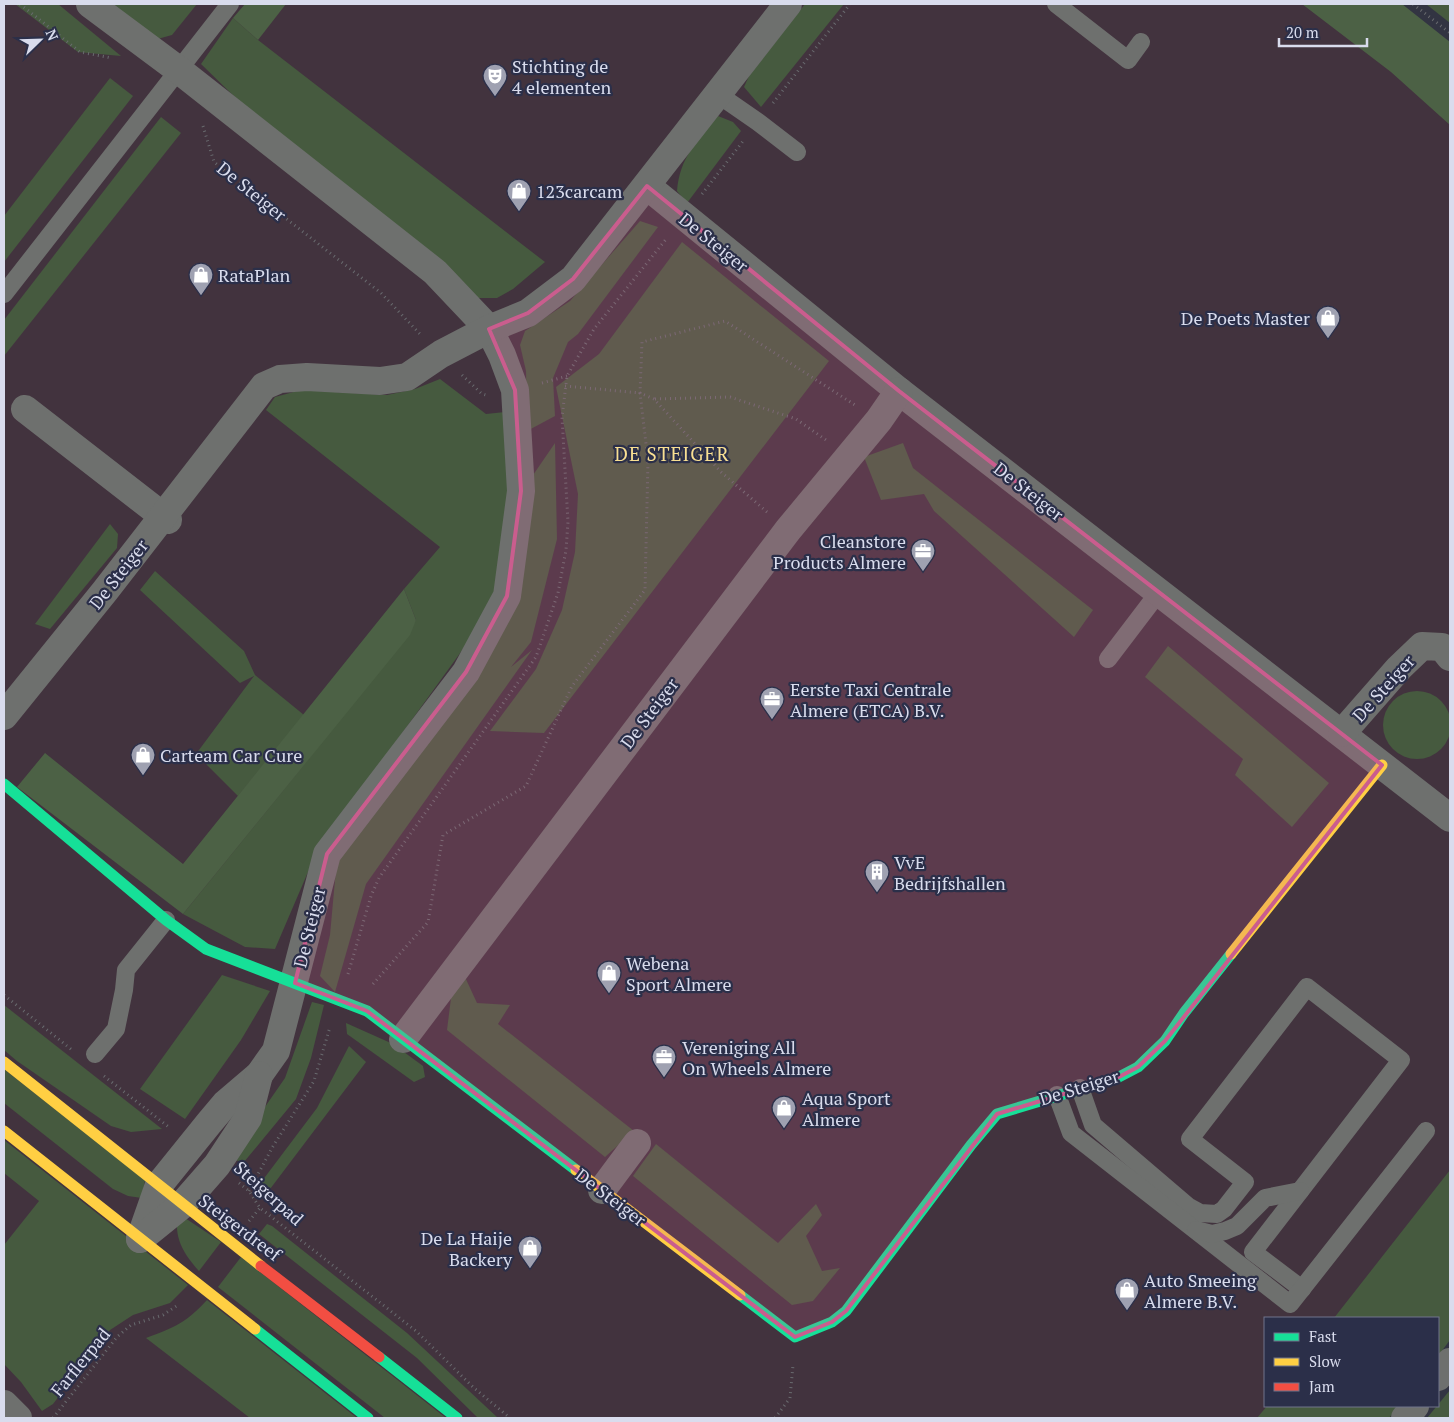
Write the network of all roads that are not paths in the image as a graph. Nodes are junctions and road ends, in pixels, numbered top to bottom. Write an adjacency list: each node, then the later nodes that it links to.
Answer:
1 (90, 4): 6 (street, De Steiger)
2 (230, 4): 6 (lane)
3 (788, 4): 7 (street, De Steiger)
4 (1056, 4): 5 (lane)
5 (1142, 42)
6 (180, 71): 10 (lane); 11 (street, De Steiger)
7 (718, 96): 8 (lane); 9 (street, De Steiger)
8 (797, 152)
9 (647, 186): 11 (street, De Steiger); 12 (street, De Steiger)
10 (4, 294)
11 (489, 329): 14 (street, De Steiger); 24 (street, De Steiger)
12 (899, 391): 15 (street, De Steiger); 25 (street, De Steiger)
13 (25, 409): 14 (street)
14 (166, 518): 18 (street, De Steiger)
15 (1159, 592): 17 (lane); 19 (street, De Steiger)
16 (1450, 657): 19 (street, De Steiger)
17 (1108, 659)
18 (8, 703)
19 (1342, 733): 20 (street, De Steiger)
20 (1382, 764): 22 (street, De Steiger); 29 (street, De Steiger)
21 (4, 784): 23 (street, De Steiger)
22 (1447, 810)
23 (166, 920): 24 (street, De Steiger); 27 (lane)
24 (295, 983): 25 (street, De Steiger); 28 (street, De Steiger)
25 (403, 1038): 35 (street, De Steiger)
26 (4, 1062): 34 (street, Steigerdreef)
27 (96, 1062)
28 (259, 1075): 34 (street, De Steiger); 37 (street, De Steiger)
29 (1080, 1088): 30 (street, De Steiger); 36 (lane)
30 (1057, 1095): 35 (street, De Steiger); 38 (lane)
31 (4, 1131): 39 (street)
32 (1426, 1131): 40 (lane)
33 (637, 1143): 35 (street)
34 (159, 1185): 37 (street, Steigerdreef); 39 (street, De Steiger)
35 (602, 1190)
36 (1300, 1191): 38 (lane); 40 (lane)
37 (182, 1205): 39 (street, De Steiger); 47 (street, Steigerdreef)
38 (1195, 1230): 40 (lane)
39 (140, 1239): 46 (street)
40 (1302, 1289)
41 (1450, 1362): 42 (street)
42 (1439, 1376)
43 (4, 1404): 45 (street)
44 (1414, 1407): 48 (street)
45 (18, 1418)
46 (368, 1418)
47 (457, 1418)
48 (1405, 1418)

